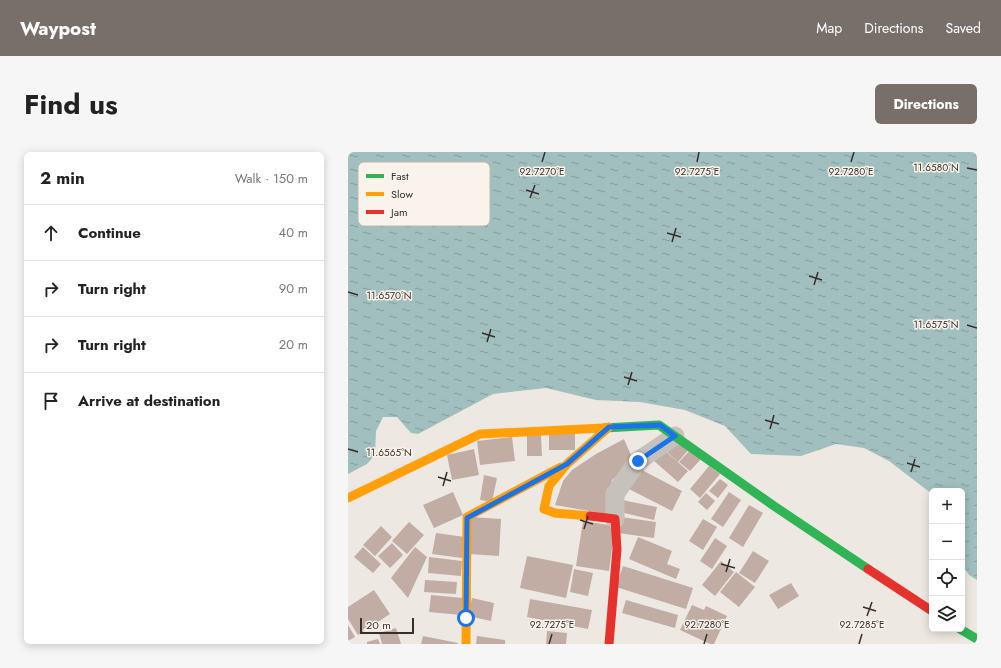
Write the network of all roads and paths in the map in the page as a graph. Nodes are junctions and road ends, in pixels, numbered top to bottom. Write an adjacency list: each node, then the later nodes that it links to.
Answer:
1 (609, 427): 2 (street); 3 (street); 4 (street)
2 (675, 436): 5 (street); 6 (street)
3 (567, 464): 5 (street); 9 (street)
4 (348, 498)
5 (614, 519): 10 (street)
6 (929, 609)
7 (965, 632): 8 (street)
8 (977, 639)
9 (466, 644)
10 (609, 644)

